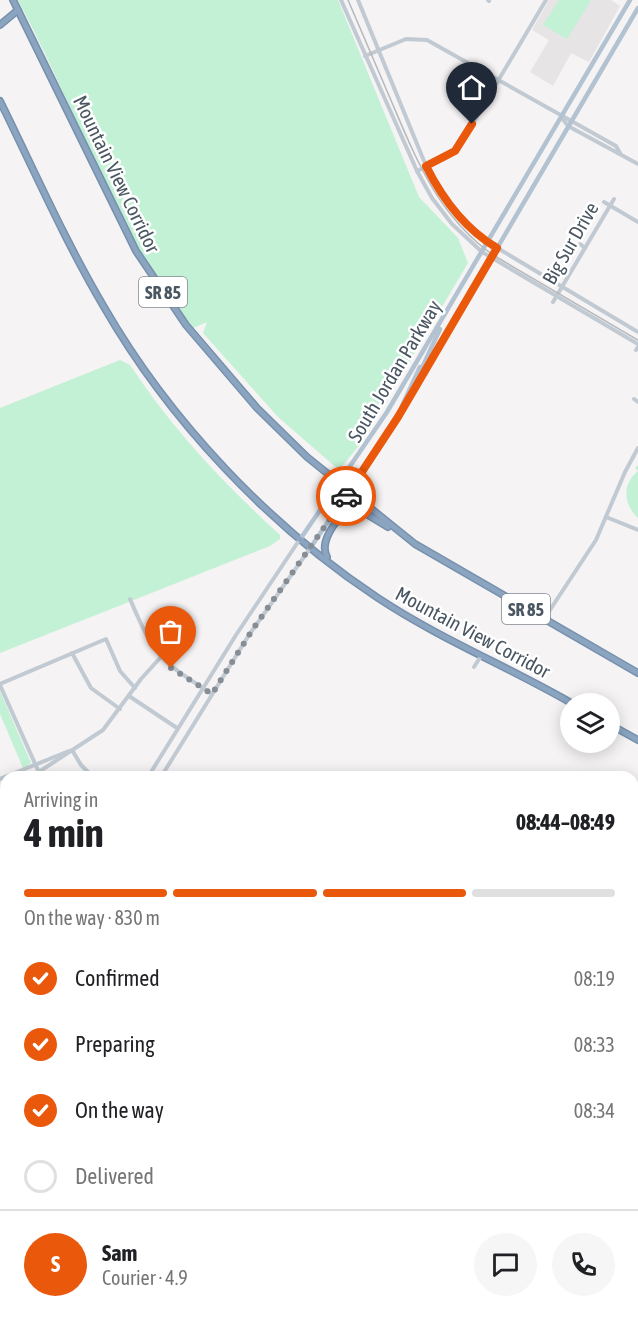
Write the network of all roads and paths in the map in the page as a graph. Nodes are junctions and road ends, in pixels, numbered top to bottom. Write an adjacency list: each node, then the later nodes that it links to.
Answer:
1 (13, 0): 7 (highway, Mountain View Corridor / SR 85)
2 (341, 0): 10 (street)
3 (358, 0): 9 (street)
4 (546, 0): 11 (street)
5 (630, 0): 13 (main road, South Jordan Parkway)
6 (638, 8): 14 (main road, South Jordan Parkway)
7 (18, 10): 8 (highway); 38 (highway, Mountain View Corridor / SR 85)
8 (0, 25)
9 (378, 50): 10 (street); 11 (street); 19 (street)
10 (365, 56): 20 (street)
11 (498, 81): 13 (street); 19 (street)
12 (0, 101): 43 (highway, Mountain View Corridor)
13 (561, 117): 14 (street); 15 (street); 25 (main road, South Jordan Parkway)
14 (572, 120): 15 (main road, South Jordan Parkway); 16 (street)
15 (568, 126): 16 (street); 27 (main road, South Jordan Parkway)
16 (620, 153): 18 (street)
17 (638, 157): 18 (street)
18 (637, 163)
19 (426, 166): 20 (street); 25 (street)
20 (417, 171): 29 (street)
21 (614, 199): 23 (street, Big Sur Drive)
22 (604, 202): 23 (street)
23 (610, 206): 24 (street); 28 (street, Big Sur Drive)
24 (638, 222)
25 (488, 242): 27 (street); 29 (main road, South Jordan Parkway)
26 (580, 244): 28 (street)
27 (497, 248): 30 (main road, South Jordan Parkway); 31 (street)
28 (585, 248): 31 (street, Big Sur Drive)
29 (482, 252): 30 (street); 36 (main road, South Jordan Parkway)
30 (492, 258): 32 (street); 36 (main road, South Jordan Parkway)
31 (562, 288): 32 (street, Big Sur Drive); 34 (street)
32 (556, 296): 33 (street, Big Sur Drive); 35 (street)
33 (553, 302)
34 (638, 332)
35 (637, 347)
36 (421, 368): 38 (main road, South Jordan Parkway); 39 (main road, South Jordan Parkway)
37 (638, 448): 40 (street)
38 (339, 484): 39 (highway, Mountain View Corridor / SR 85); 43 (main road, South Jordan Parkway)
39 (349, 491): 41 (highway, Mountain View Corridor / SR 85); 44 (main road, South Jordan Parkway)
40 (606, 517): 42 (street); 47 (street)
41 (396, 530): 45 (highway); 47 (highway, Mountain View Corridor / SR 85)
42 (638, 530)
43 (301, 538): 44 (highway, Mountain View Corridor); 55 (street, South Jordan Parkway)
44 (311, 546): 45 (highway, Mountain View Corridor); 56 (street, South Jordan Parkway)
45 (335, 567): 49 (highway, Mountain View Corridor)
46 (130, 599): 50 (street)
47 (543, 619): 52 (highway, Mountain View Corridor / SR 85)
48 (72, 653): 53 (street); 54 (street); 59 (street)
49 (482, 655): 51 (street); 58 (highway, Mountain View Corridor)
50 (160, 658): 54 (street); 55 (street)
51 (474, 667)
52 (638, 673)
53 (0, 684): 64 (street)
54 (135, 688): 57 (street)
55 (202, 688): 56 (street); 60 (street, South Jordan Parkway)
56 (212, 694): 70 (street, South Jordan Parkway)
57 (129, 696): 59 (street); 60 (street)
58 (560, 697)
59 (120, 710): 63 (street)
60 (177, 728): 69 (street, South Jordan Parkway)
61 (620, 730): 62 (highway)
62 (638, 740)
63 (72, 750): 64 (street); 67 (street); 68 (street)
64 (34, 764): 65 (street); 66 (street)
65 (18, 771)
66 (38, 771)
67 (45, 771)
68 (87, 771)
69 (152, 771)
70 (165, 771)

